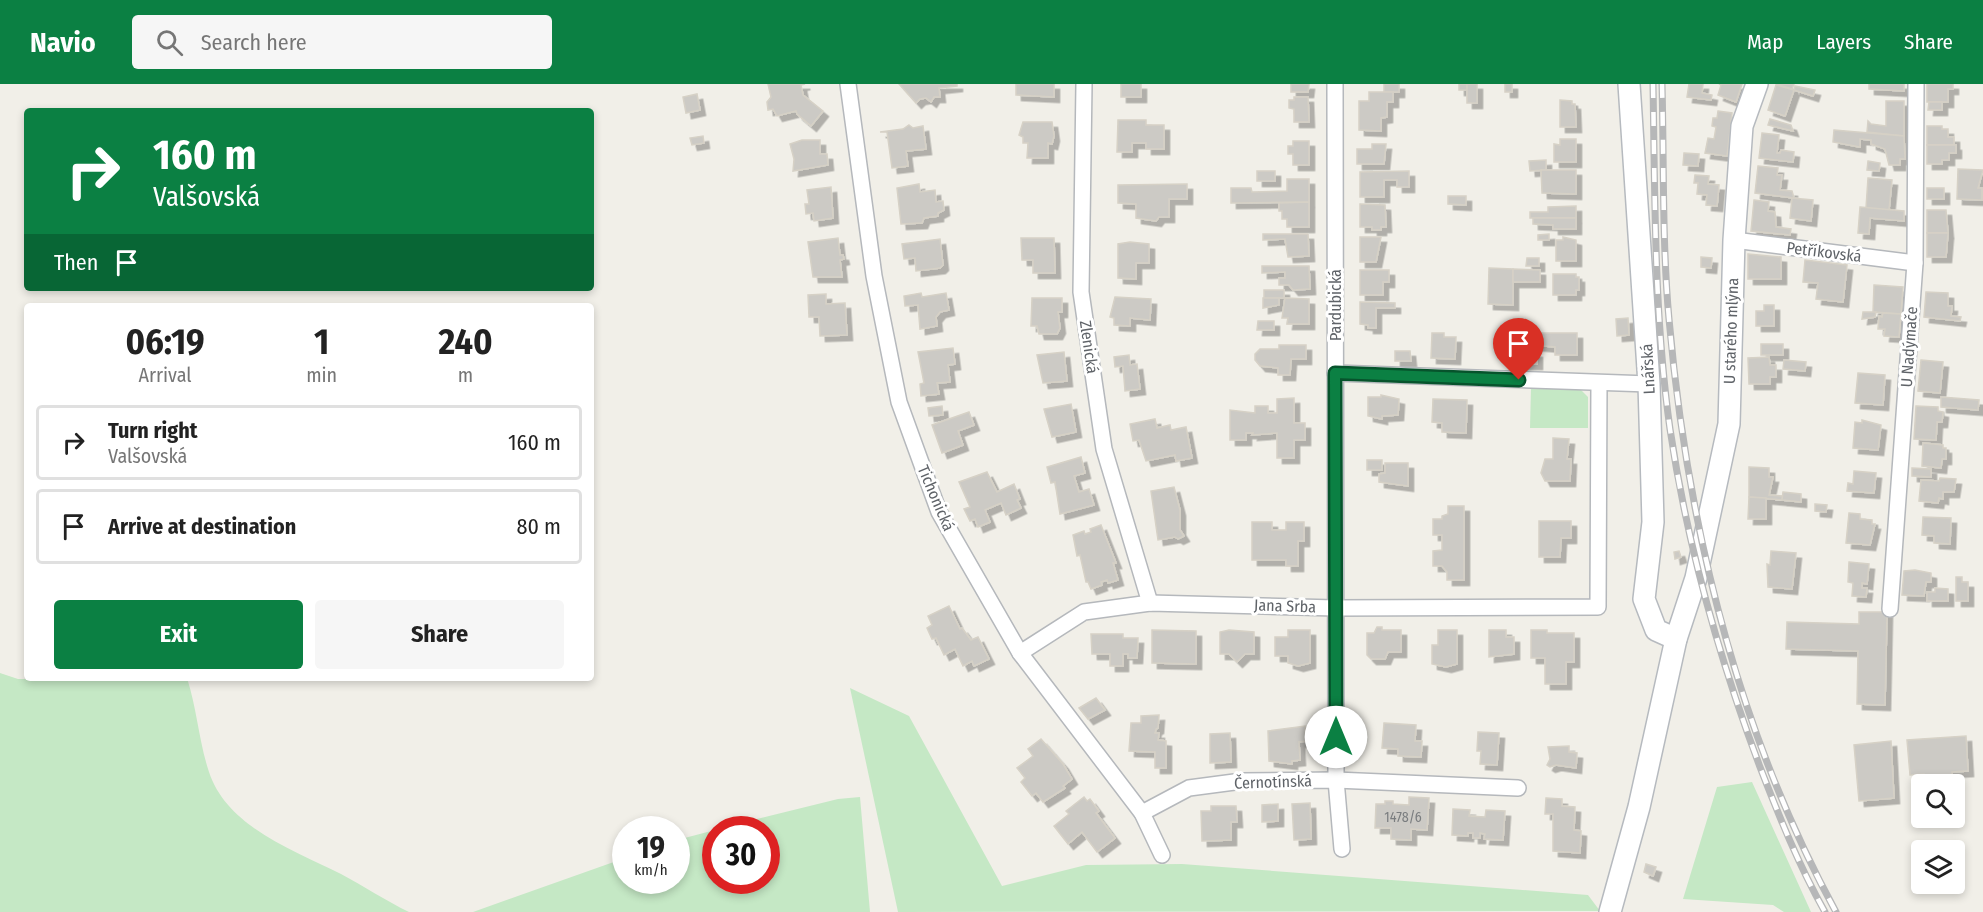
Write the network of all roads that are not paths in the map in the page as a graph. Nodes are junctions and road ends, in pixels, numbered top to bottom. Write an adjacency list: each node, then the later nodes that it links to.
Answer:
1 (848, 84): 16 (street, Tichonická)
2 (1083, 84): 12 (street, Zlenická)
3 (1335, 84): 9 (street, Pardubická)
4 (1629, 84): 11 (street, Lnářská)
5 (1757, 84): 7 (street, U starého mlýna)
6 (1916, 84): 8 (street, U Nadýmače)
7 (1734, 240): 8 (street, Petříkovská); 15 (street, U starého mlýna)
8 (1915, 263): 14 (street, U Nadýmače)
9 (1335, 373): 10 (street); 13 (street, Pardubická)
10 (1599, 383): 11 (street); 13 (street, Jana Srba)
11 (1649, 384): 15 (street, Lnářská)
12 (1150, 603): 13 (street, Jana Srba); 16 (street, Jana Srba)
13 (1335, 608): 17 (street, Pardubická)
14 (1890, 609)
15 (1676, 639): 22 (street, U starého mlýna)
16 (1020, 653): 19 (street, Tichonická)
17 (1336, 780): 18 (street, Černotínská); 19 (street, Černotínská); 20 (street, Pardubická)
18 (1518, 788)
19 (1142, 813): 21 (street, Tichonická)
20 (1342, 849)
21 (1162, 855)
22 (1610, 912)

